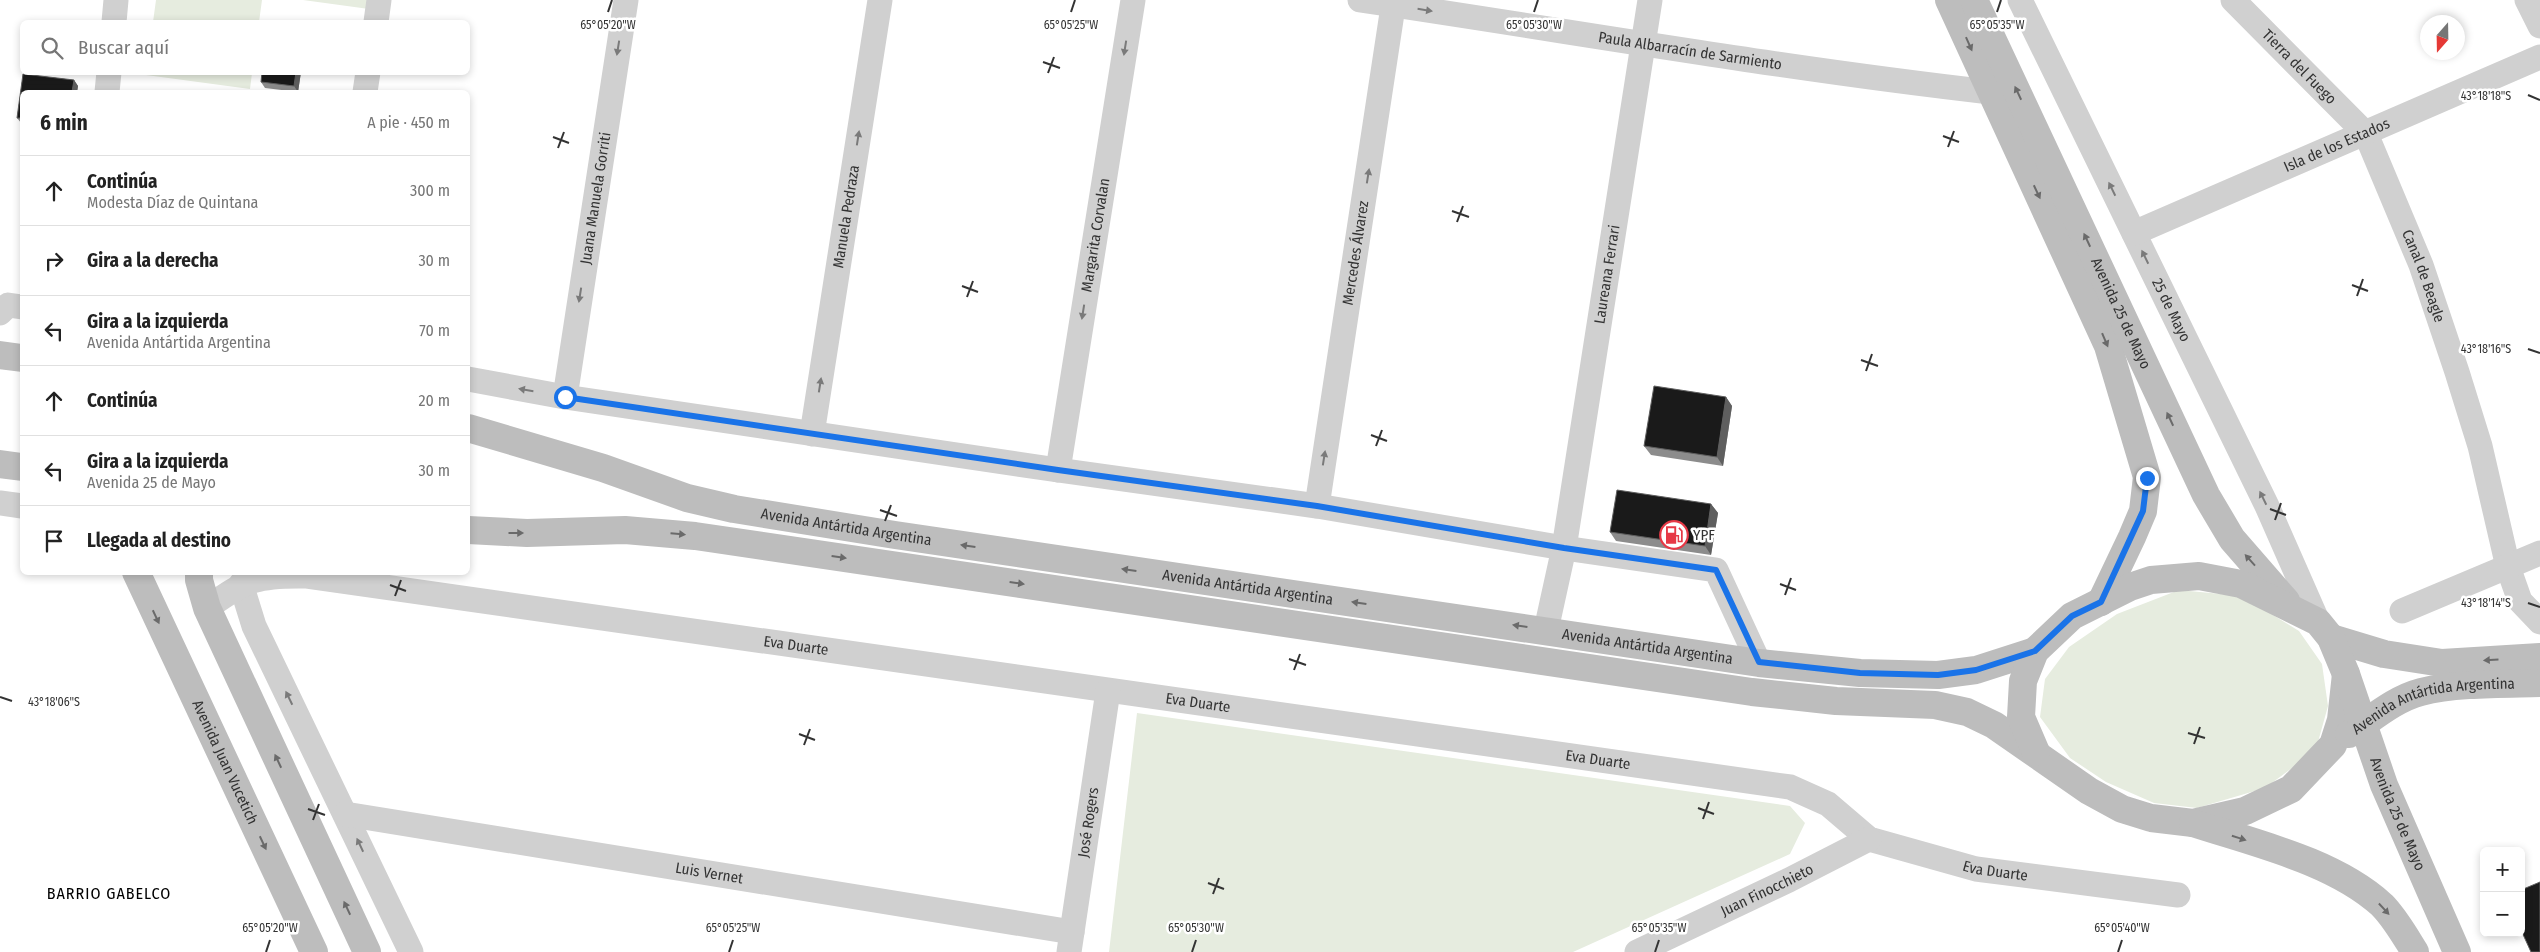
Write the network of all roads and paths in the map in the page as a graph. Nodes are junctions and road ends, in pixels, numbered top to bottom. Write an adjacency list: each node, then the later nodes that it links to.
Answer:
1 (116, 0): 14 (street)
2 (379, 0): 15 (street)
3 (626, 0): 29 (street, Juana Manuela Gorriti, one-way to 29)
4 (880, 0): 31 (street, Manuela Pedraza, one-way to 4)
5 (1133, 0): 34 (street, Margarita Corvalan, one-way to 34)
6 (1360, 0): 13 (street, Paula Albarracín de Sarmiento)
7 (1650, 0): 17 (street, Laureana Ferrari)
8 (1949, 0): 23 (main road, Avenida 25 de Mayo, one-way to 23)
9 (1974, 0): 47 (main road, Avenida 25 de Mayo, one-way to 9)
10 (2020, 0): 25 (street, 25 de Mayo, one-way to 10)
11 (2233, 0): 24 (street, Tierra del Fuego)
12 (2527, 0): 16 (street)
13 (1394, 3): 17 (street, Paula Albarracín de Sarmiento, one-way to 17); 37 (street, Mercedes Álvarez, one-way to 13)
14 (114, 20)
15 (376, 20)
16 (2540, 26)
17 (1644, 45): 23 (street, Paula Albarracín de Sarmiento); 39 (street, Laureana Ferrari)
18 (2540, 57): 24 (street, Isla de los Estados)
19 (109, 75): 21 (street)
20 (368, 75): 22 (street)
21 (107, 90)
22 (365, 90)
23 (1990, 92): 45 (main road, Avenida 25 de Mayo, one-way to 45)
24 (2366, 134): 25 (street, Isla de los Estados); 41 (street, Canal de Beagle)
25 (2134, 233): 51 (street, 25 de Mayo, one-way to 25)
26 (0, 355): 27 (main road)
27 (20, 358)
28 (470, 379): 29 (street, one-way to 28)
29 (565, 397): 31 (street)
30 (470, 429): 50 (main road, Avenida Antártida Argentina, one-way to 30)
31 (812, 434): 34 (street)
32 (0, 464): 33 (main road)
33 (20, 467)
34 (1058, 470): 37 (street)
35 (0, 502): 36 (street)
36 (20, 506)
37 (1317, 506): 39 (street)
38 (470, 530): 60 (main road, Avenida Antártida Argentina, one-way to 60)
39 (1564, 548): 50 (street, Laureana Ferrari); 54 (street)
40 (2540, 553): 41 (street)
41 (2508, 567): 48 (street); 49 (street, Canal de Beagle)
42 (137, 575): 66 (main road, Avenida Juan Vucetich, one-way to 66)
43 (199, 575): 46 (main road)
44 (241, 584): 46 (street, Eva Duarte); 57 (street, Eva Duarte); 61 (street, one-way to 44)
45 (2101, 602): 47 (main road, Avenida Antártida Argentina); 52 (main road, Avenida Antártida Argentina)
46 (207, 608): 67 (main road, one-way to 46)
47 (2294, 610): 51 (main road, Avenida Antártida Argentina)
48 (2402, 611)
49 (2540, 622)
50 (1546, 630): 54 (main road, Avenida Antártida Argentina)
51 (2325, 630): 53 (main road, Avenida Antártida Argentina, one-way to 51); 55 (main road, Avenida 25 de Mayo)
52 (2035, 651): 54 (main road, Avenida Antártida Argentina); 60 (main road)
53 (2540, 657)
54 (1759, 662)
55 (2346, 674): 58 (main road, Avenida 25 de Mayo); 59 (main road)
56 (2540, 683): 58 (main road, Avenida Antártida Argentina)
57 (1108, 691): 63 (street, Eva Duarte); 65 (street, José Rogers)
58 (2362, 726): 59 (main road, Avenida Antártida Argentina); 71 (main road, Avenida 25 de Mayo)
59 (2333, 745): 62 (main road)
60 (2036, 752): 62 (main road, Avenida Antártida Argentina)
61 (345, 814): 65 (street, Luis Vernet); 68 (street, one-way to 61)
62 (2193, 823): 70 (main road, one-way to 70)
63 (1869, 839): 64 (street, Eva Duarte); 69 (street, Juan Finocchieto)
64 (2178, 895)
65 (1071, 942)
66 (314, 952)
67 (367, 952)
68 (411, 952)
69 (1637, 952)
70 (2415, 952)
71 (2457, 952)

